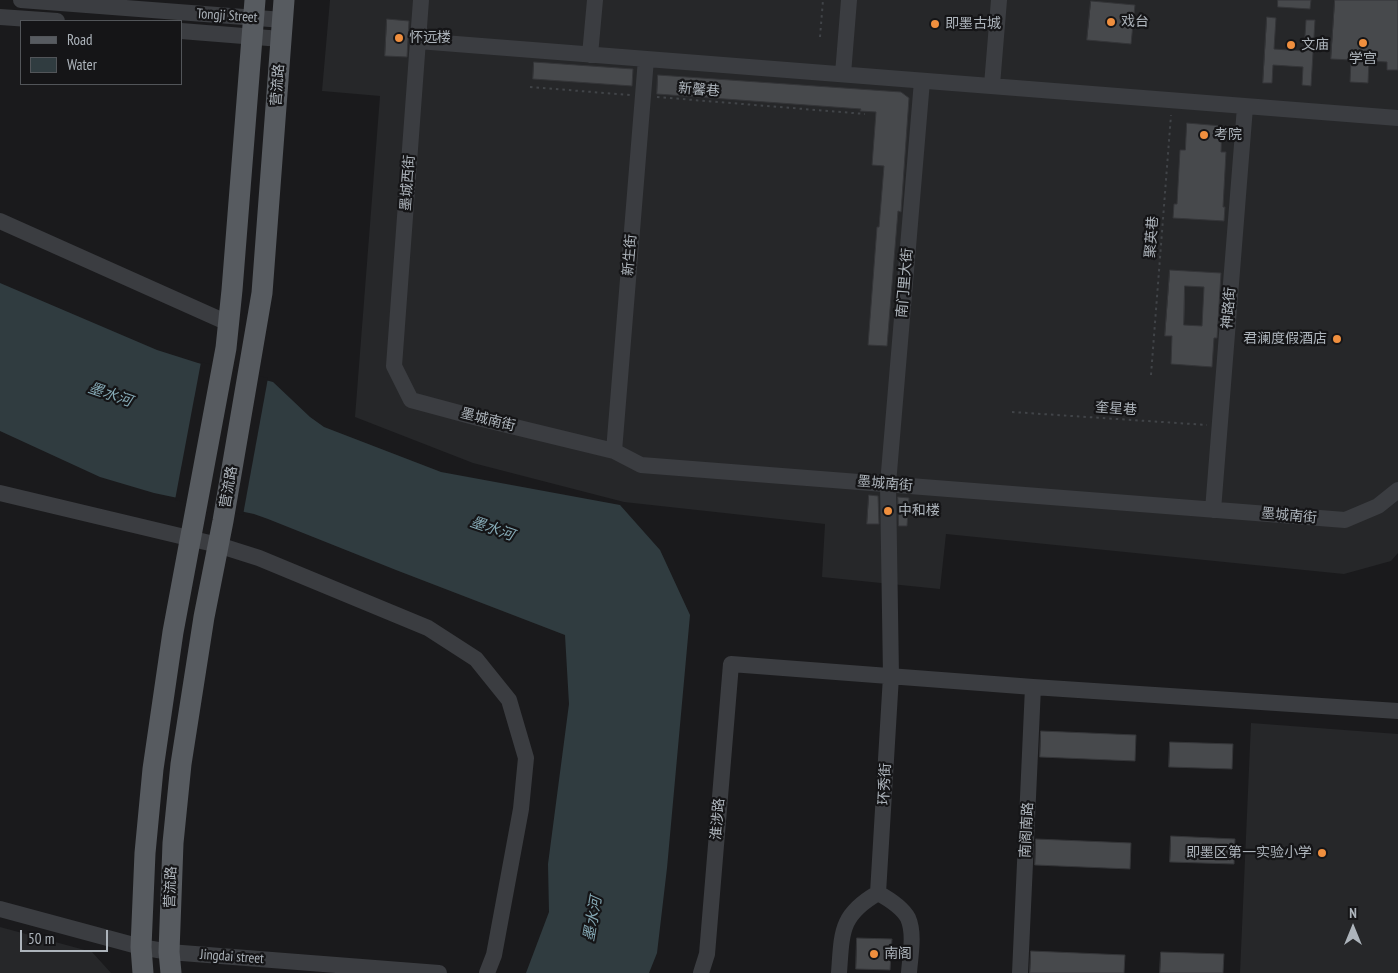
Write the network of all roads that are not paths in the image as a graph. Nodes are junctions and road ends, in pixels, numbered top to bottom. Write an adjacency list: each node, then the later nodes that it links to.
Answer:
1 (21, 0): 7 (street, Tongji Street)
2 (421, 0): 11 (street, 墨城西街)
3 (595, 0): 12 (street)
4 (849, 0): 14 (street)
5 (998, 0): 16 (street)
6 (0, 17): 8 (street)
7 (254, 18): 9 (street, Tongji Street); 10 (street, Tongji Street); 20 (main road, 营流路)
8 (43, 20)
9 (283, 20): 28 (main road, 营流路)
10 (182, 31)
11 (418, 41): 12 (street); 21 (street, 墨城西街)
12 (590, 54): 13 (street)
13 (646, 59): 14 (street); 22 (street, 新生街)
14 (843, 74): 15 (street)
15 (922, 81): 16 (street); 23 (street, 南门里大街)
16 (992, 85): 17 (street)
17 (1245, 107): 18 (street); 26 (street, 神路街)
18 (1398, 118)
19 (0, 221): 20 (street)
20 (228, 323): 27 (main road, 营流路)
21 (394, 366): 22 (street, 墨城南街)
22 (614, 451): 23 (street, 墨城南街)
23 (888, 484): 26 (street, 墨城南街); 29 (street, 南门里大街)
24 (1398, 490): 26 (street, 墨城南街)
25 (0, 493): 27 (street)
26 (1213, 510)
27 (190, 539): 28 (street); 34 (main road, 营流路)
28 (218, 545): 35 (main road, 营流路); 38 (street)
29 (891, 676): 30 (street); 32 (street, 环秀街); 39 (street, 淮涉路)
30 (1033, 687): 31 (street); 42 (street, 南阁南路)
31 (1398, 711)
32 (878, 893): 40 (street); 41 (street)
33 (0, 909): 34 (street, Jingdai street)
34 (141, 946): 35 (street, Jingdai street); 36 (main road, 营流路)
35 (170, 963): 37 (street, Jingdai street)
36 (143, 973)
37 (439, 973)
38 (487, 973)
39 (701, 973)
40 (839, 973)
41 (909, 973)
42 (1020, 973)

